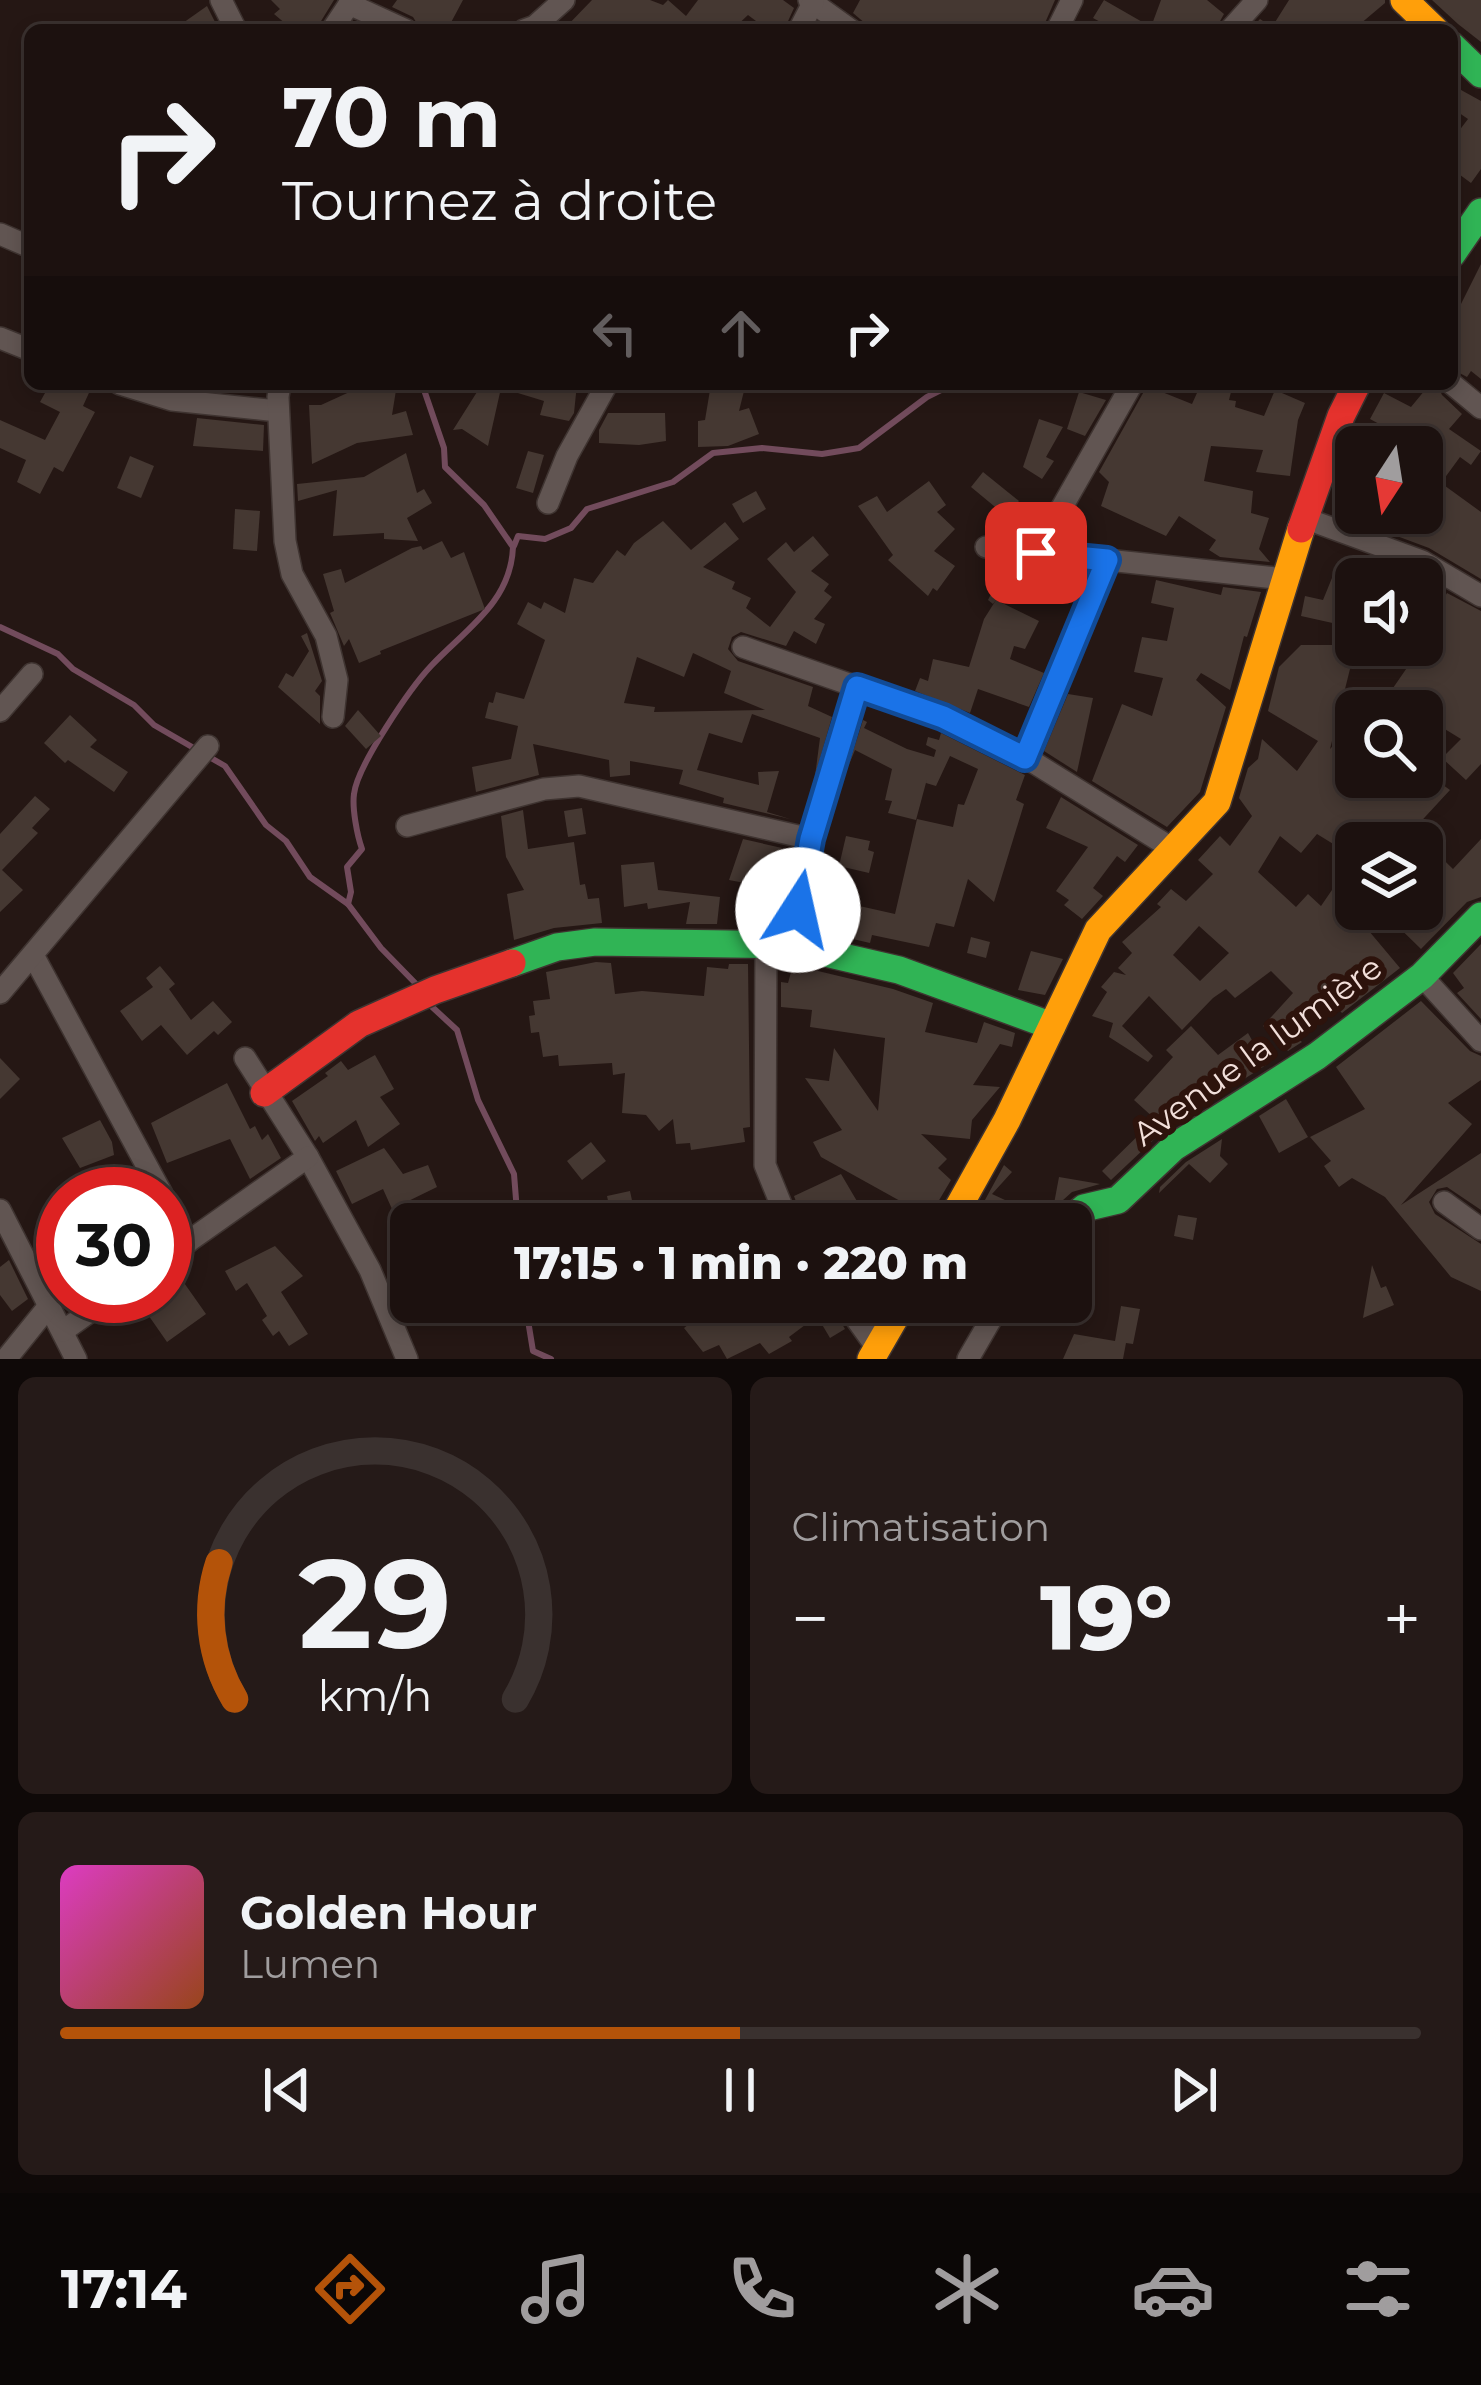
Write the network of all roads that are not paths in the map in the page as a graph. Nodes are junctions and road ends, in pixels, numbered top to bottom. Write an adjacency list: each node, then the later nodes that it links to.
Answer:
1 (564, 0): 7 (street)
2 (1257, 0): 9 (street)
3 (1404, 0): 10 (street)
4 (351, 2): 6 (street)
5 (811, 2): 8 (street)
6 (394, 24)
7 (532, 24)
8 (842, 24)
9 (1235, 24)
10 (1429, 24)
11 (1458, 52): 12 (street)
12 (1481, 74)
13 (1481, 212): 14 (street)
14 (1458, 245)
15 (143, 390): 20 (street)
16 (280, 390): 20 (street)
17 (605, 390): 21 (street)
18 (1129, 390): 24 (street)
19 (1355, 390): 22 (street)
20 (278, 411): 32 (street)
21 (548, 503)
22 (1304, 518): 26 (street); 27 (street)
23 (986, 548): 24 (street)
24 (1036, 553): 25 (street)
25 (1107, 560): 26 (street); 34 (street)
26 (1286, 579): 37 (street)
27 (1481, 596)
28 (743, 647): 30 (street)
29 (32, 674): 31 (street)
30 (857, 687): 34 (street); 36 (street)
31 (0, 711)
32 (333, 717)
33 (204, 751): 40 (street)
34 (1025, 758): 37 (street)
35 (407, 826): 36 (street)
36 (811, 839): 39 (street)
37 (1174, 848): 43 (street)
38 (1481, 916): 41 (street, Avenue la lumière)
39 (779, 944): 43 (street); 46 (street); 50 (street)
40 (33, 955): 42 (street); 48 (street)
41 (1422, 976): 44 (street); 52 (street, Avenue la lumière)
42 (0, 993)
43 (1052, 1026): 51 (street)
44 (1481, 1041)
45 (245, 1058): 46 (street)
46 (264, 1093): 47 (street)
47 (308, 1156): 55 (street); 67 (street)
48 (148, 1167)
49 (1444, 1202): 54 (street)
50 (781, 1203)
51 (961, 1203)
52 (1092, 1206)
53 (0, 1210): 56 (street)
54 (1481, 1229)
55 (192, 1239)
56 (36, 1284)
57 (36, 1320): 65 (street)
58 (58, 1323): 63 (street)
59 (74, 1323): 63 (street)
60 (856, 1323): 64 (street)
61 (892, 1323): 64 (street)
62 (989, 1323): 68 (street)
63 (63, 1331): 66 (street)
64 (874, 1354)
65 (6, 1359)
66 (76, 1359)
67 (407, 1359)
68 (968, 1359)

